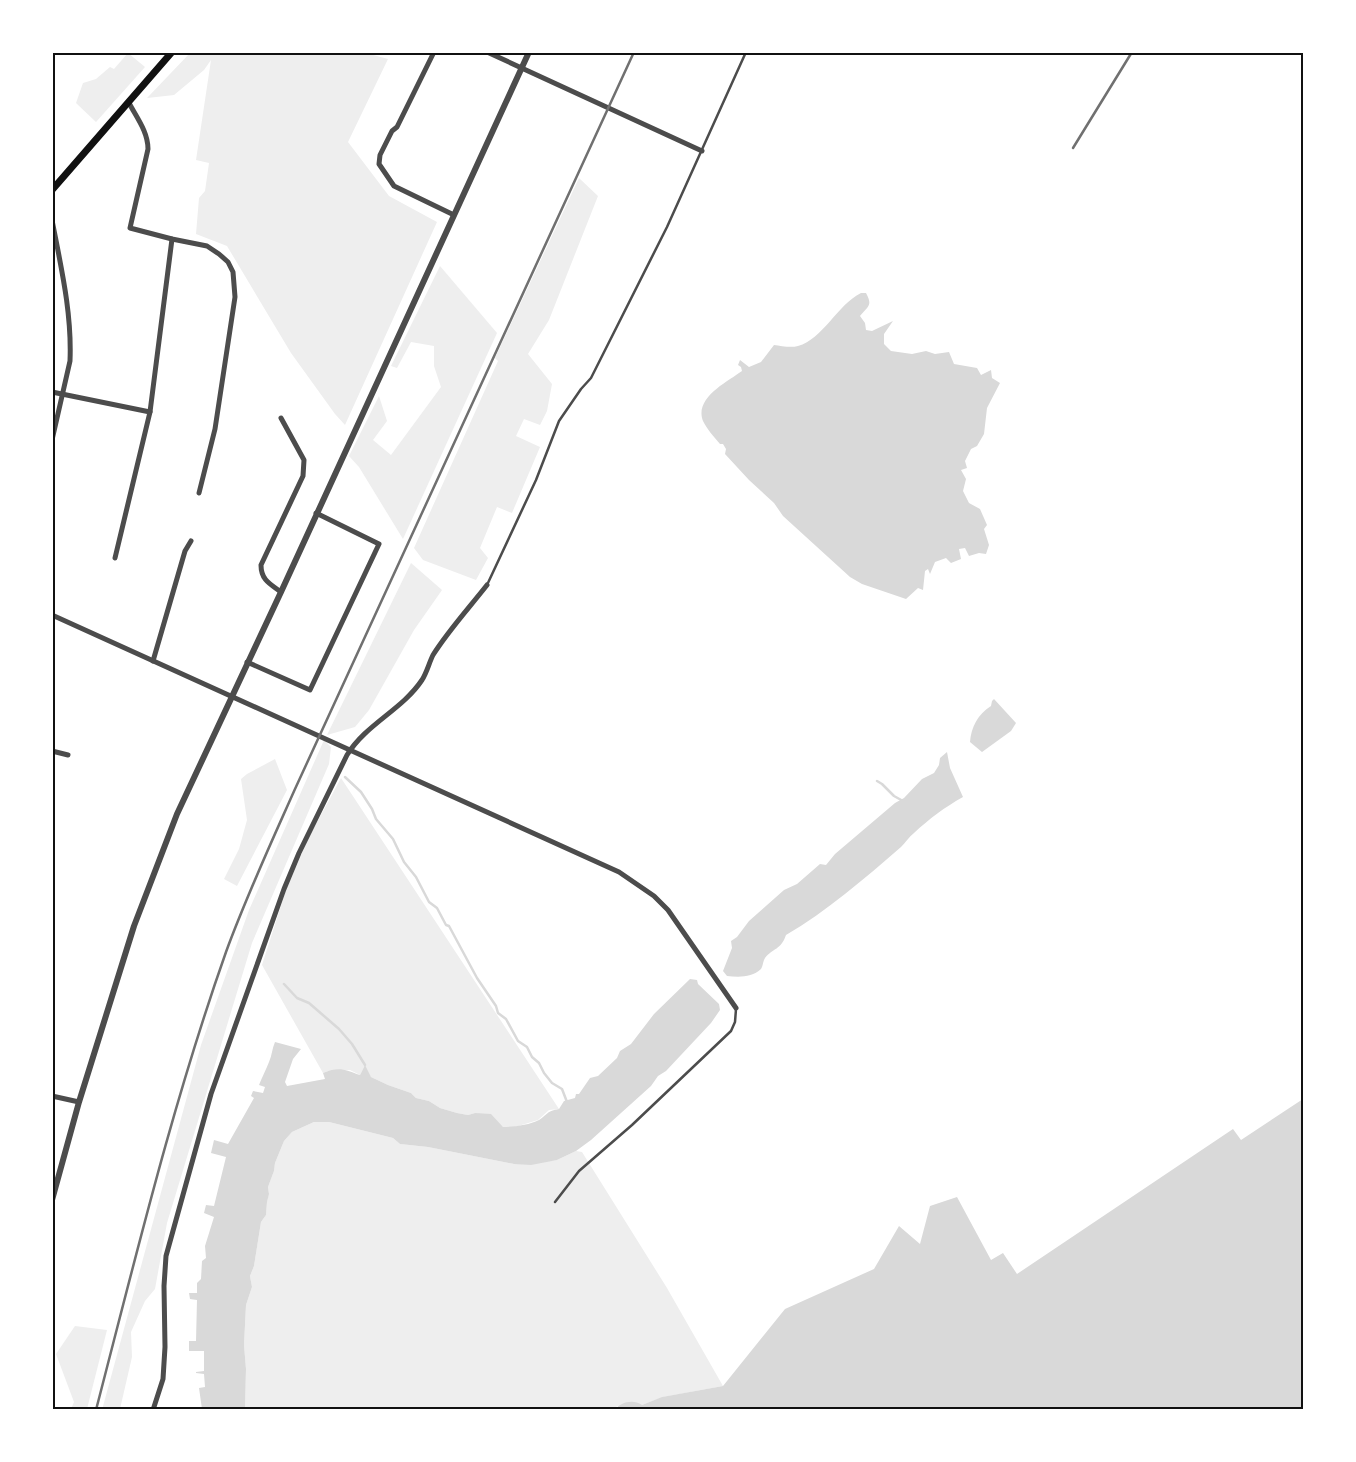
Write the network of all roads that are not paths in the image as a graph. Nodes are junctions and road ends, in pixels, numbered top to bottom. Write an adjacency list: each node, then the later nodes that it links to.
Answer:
1 (172, 52): 7 (main road)
2 (434, 52): 10 (street)
3 (487, 52): 6 (street)
4 (529, 52): 6 (street)
5 (746, 52): 8 (lane)
6 (522, 68): 8 (street); 10 (street)
7 (128, 103): 9 (main road); 12 (street)
8 (702, 151): 22 (lane)
9 (52, 190)
10 (454, 216): 19 (street)
11 (52, 220): 14 (street)
12 (172, 239): 15 (street); 18 (street)
13 (52, 392): 14 (street)
14 (62, 394): 15 (street); 17 (street)
15 (150, 412): 21 (street)
16 (281, 418): 23 (street)
17 (52, 440)
18 (200, 493)
19 (316, 513): 23 (street); 26 (street)
20 (191, 541): 25 (street)
21 (116, 558)
22 (487, 585): 28 (street)
23 (281, 592): 26 (street)
24 (52, 614): 25 (street)
25 (153, 661): 27 (street)
26 (247, 662): 27 (street)
27 (231, 697): 28 (street); 33 (street)
28 (351, 750): 31 (street); 36 (street)
29 (52, 751): 30 (street)
30 (68, 755)
31 (736, 1008): 35 (lane)
32 (52, 1096): 33 (street)
33 (78, 1102): 34 (street)
34 (52, 1200)
35 (555, 1202)
36 (153, 1410)

